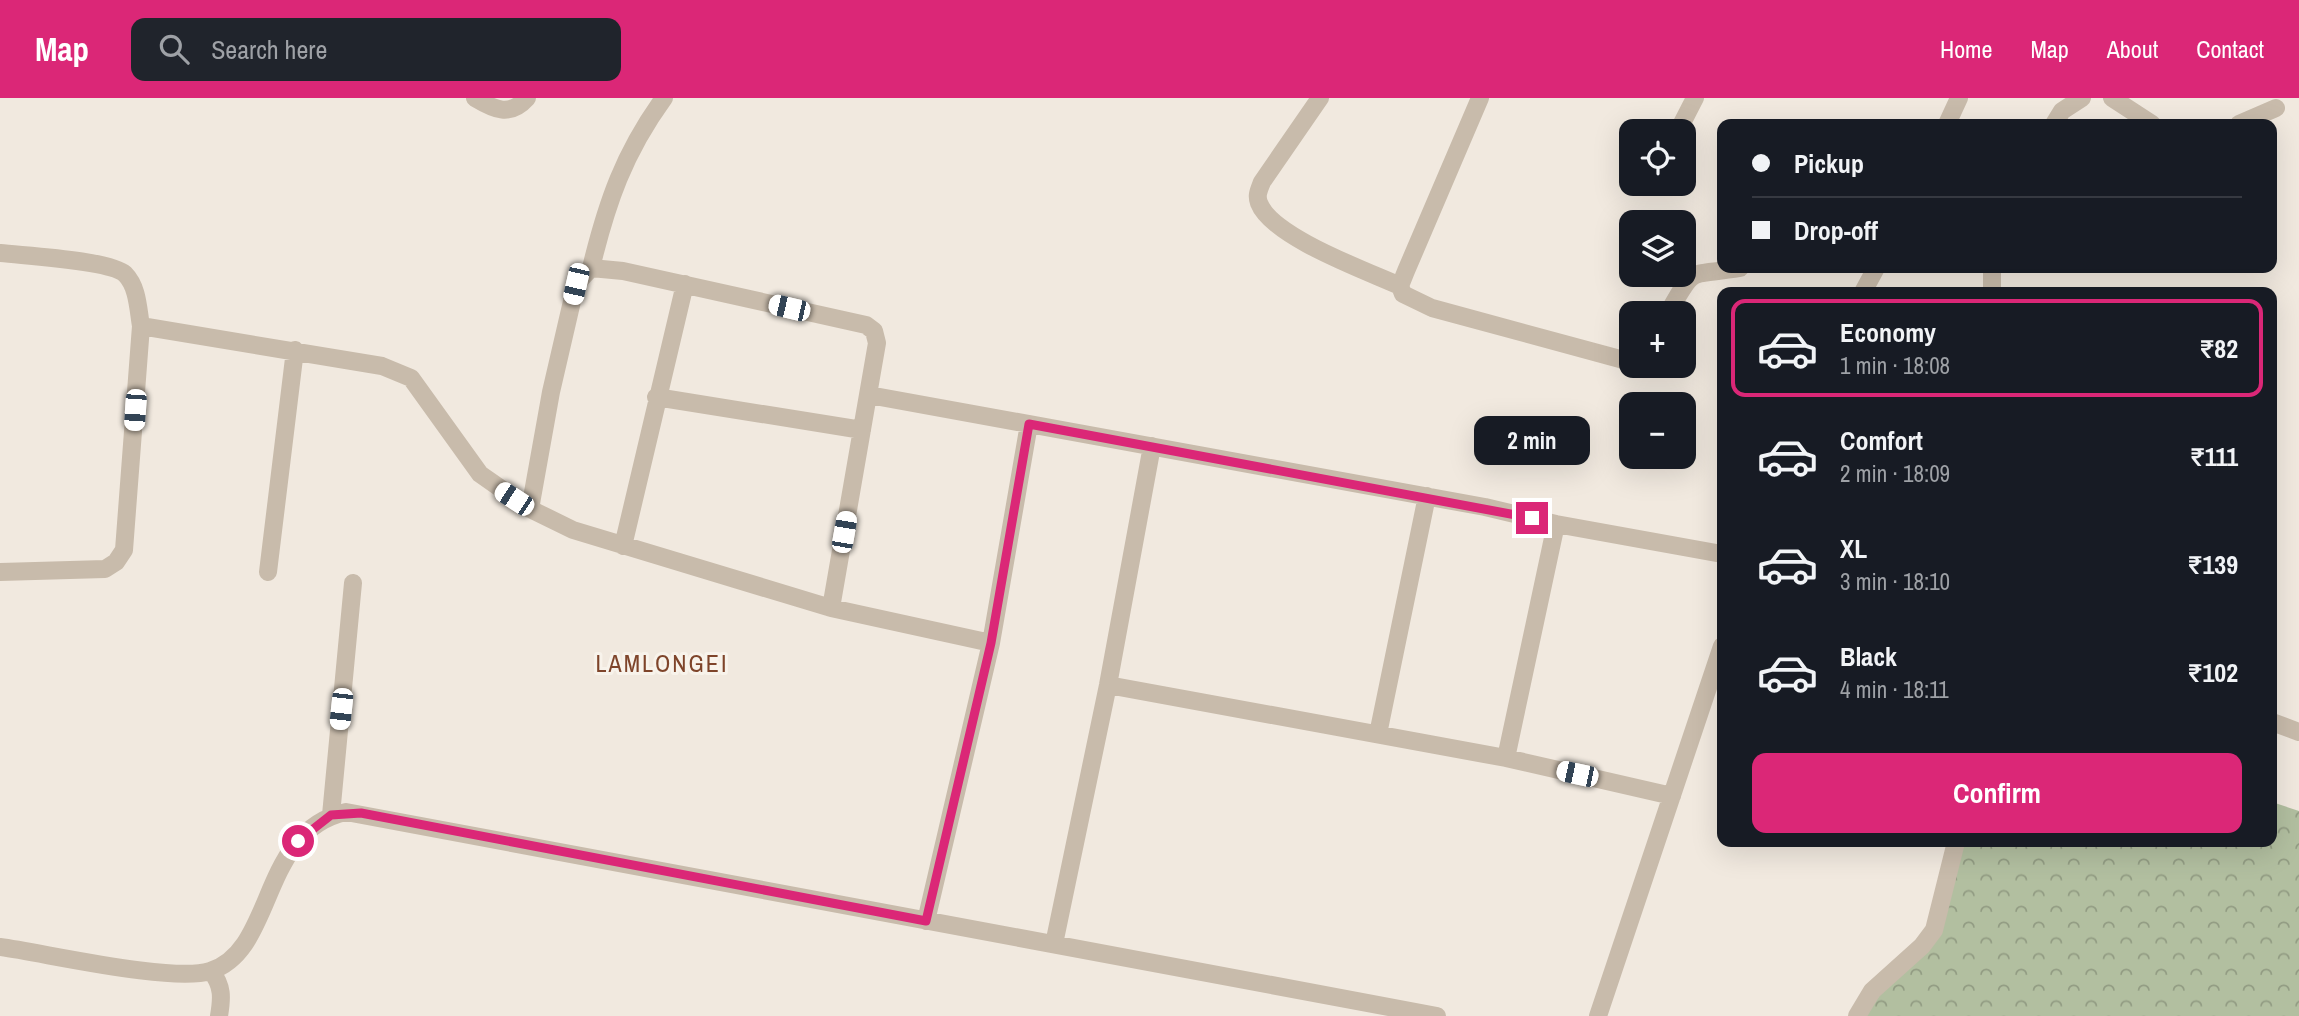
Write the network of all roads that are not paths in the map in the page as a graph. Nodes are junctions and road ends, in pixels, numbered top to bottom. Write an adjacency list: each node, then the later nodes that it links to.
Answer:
1 (475, 98): 2 (street)
2 (527, 98)
3 (664, 98): 17 (street)
4 (1320, 98): 20 (street)
5 (1480, 98): 20 (street)
6 (1695, 98): 11 (street)
7 (1959, 98): 12 (street)
8 (2081, 98): 13 (street)
9 (2112, 98): 14 (street)
10 (2276, 108): 15 (street)
11 (1684, 119)
12 (1949, 119)
13 (2057, 119)
14 (2144, 119)
15 (2251, 119)
16 (0, 253): 22 (street)
17 (591, 268): 19 (street); 31 (street)
18 (1717, 270): 21 (street)
19 (685, 284): 25 (street); 26 (street)
20 (1401, 286): 24 (street)
21 (1675, 301)
22 (141, 326): 23 (street); 35 (street)
23 (295, 351): 31 (street); 36 (street)
24 (1619, 359)
25 (869, 396): 27 (street); 28 (street)
26 (656, 397): 28 (street); 33 (street)
27 (1029, 424): 29 (street); 39 (street)
28 (862, 430): 38 (street)
29 (1152, 446): 30 (street); 41 (street)
30 (1427, 496): 32 (street); 44 (street)
31 (530, 509): 33 (street)
32 (1556, 524): 34 (street); 45 (street)
33 (623, 546): 38 (street)
34 (1717, 553)
35 (0, 572)
36 (268, 572)
37 (353, 583): 47 (street)
38 (831, 608): 39 (street)
39 (991, 643): 49 (street)
40 (1717, 661): 46 (street)
41 (1108, 685): 44 (street); 50 (street)
42 (2277, 724): 43 (street)
43 (2299, 732)
44 (1378, 734): 45 (street)
45 (1506, 758): 46 (street)
46 (1672, 796): 55 (street)
47 (331, 815): 49 (street); 52 (street)
48 (1955, 847): 56 (street)
49 (926, 921): 50 (street)
50 (1054, 944): 54 (street)
51 (0, 947): 52 (street)
52 (211, 971): 53 (street)
53 (219, 1016)
54 (1437, 1016)
55 (1598, 1016)
56 (1857, 1016)

